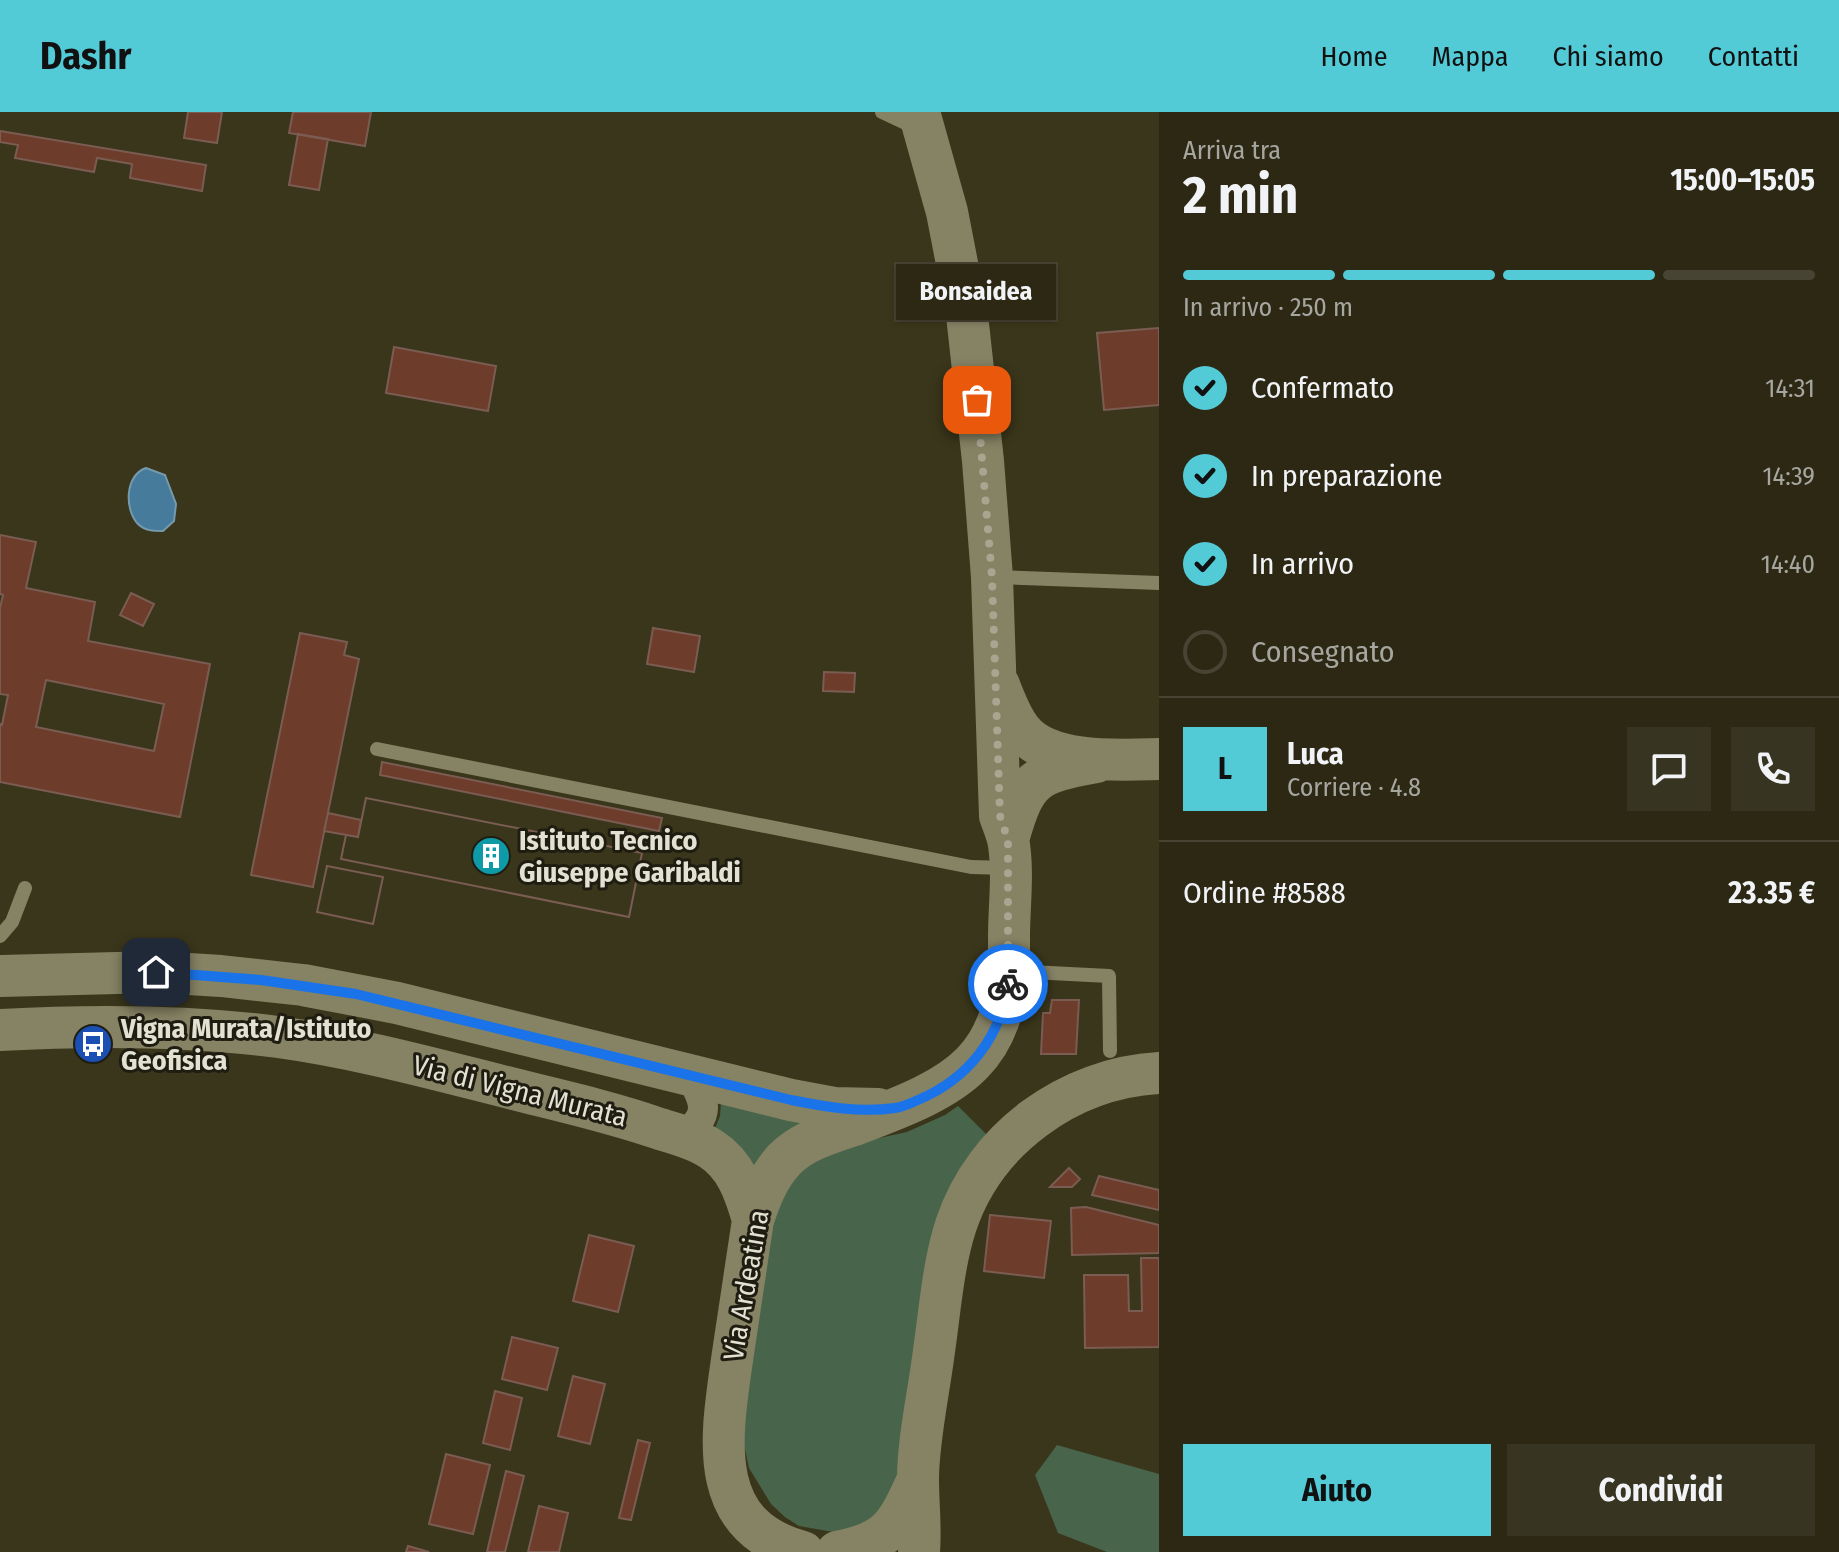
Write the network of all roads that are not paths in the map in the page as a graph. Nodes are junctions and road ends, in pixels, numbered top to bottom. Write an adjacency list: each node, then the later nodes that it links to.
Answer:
1 (882, 112): 2 (lane)
2 (922, 123): 3 (main road, Via Ardeatina)
3 (992, 577): 4 (lane); 5 (main road, Via Ardeatina)
4 (1159, 583)
5 (997, 680): 8 (main road); 9 (main road, Via Ardeatina)
6 (377, 749): 9 (lane)
7 (1159, 759): 8 (main road)
8 (1109, 760): 9 (main road)
9 (1009, 854): 12 (main road, Via Ardeatina)
10 (25, 888): 11 (lane)
11 (0, 936)
12 (1010, 971): 15 (lane); 18 (main road, Via Ardeatina)
13 (0, 976): 17 (main road, Via di Vigna Murata)
14 (0, 1030): 19 (main road, Via di Vigna Murata)
15 (1110, 1051)
16 (1159, 1073): 21 (main road)
17 (690, 1075): 18 (main road, Via di Vigna Murata); 19 (street)
18 (899, 1108): 20 (main road, Via Ardeatina)
19 (693, 1140): 20 (main road)
20 (753, 1220): 22 (main road, Via Ardeatina)
21 (918, 1478): 23 (main road); 24 (main road)
22 (803, 1552)
23 (837, 1552)
24 (919, 1552)

